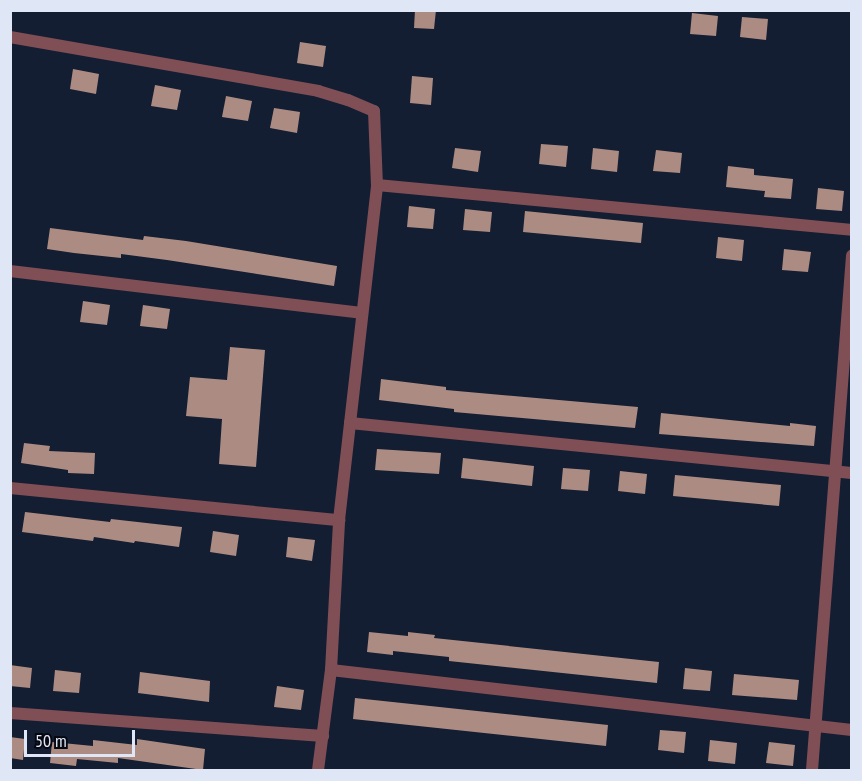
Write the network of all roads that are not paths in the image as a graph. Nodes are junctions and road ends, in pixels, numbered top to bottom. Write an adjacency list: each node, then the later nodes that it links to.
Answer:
1 (10, 37): 2 (street)
2 (377, 185): 3 (street); 6 (street)
3 (852, 230)
4 (852, 256): 8 (street)
5 (10, 271): 6 (street)
6 (362, 313): 7 (street)
7 (350, 423): 8 (street); 11 (street)
8 (835, 472): 9 (street); 14 (street)
9 (852, 473)
10 (10, 488): 11 (street)
11 (339, 520): 12 (street)
12 (331, 670): 14 (street); 16 (street)
13 (10, 713): 16 (street)
14 (814, 727): 15 (street); 18 (street)
15 (852, 730)
16 (323, 736): 17 (street)
17 (318, 771)
18 (812, 771)

